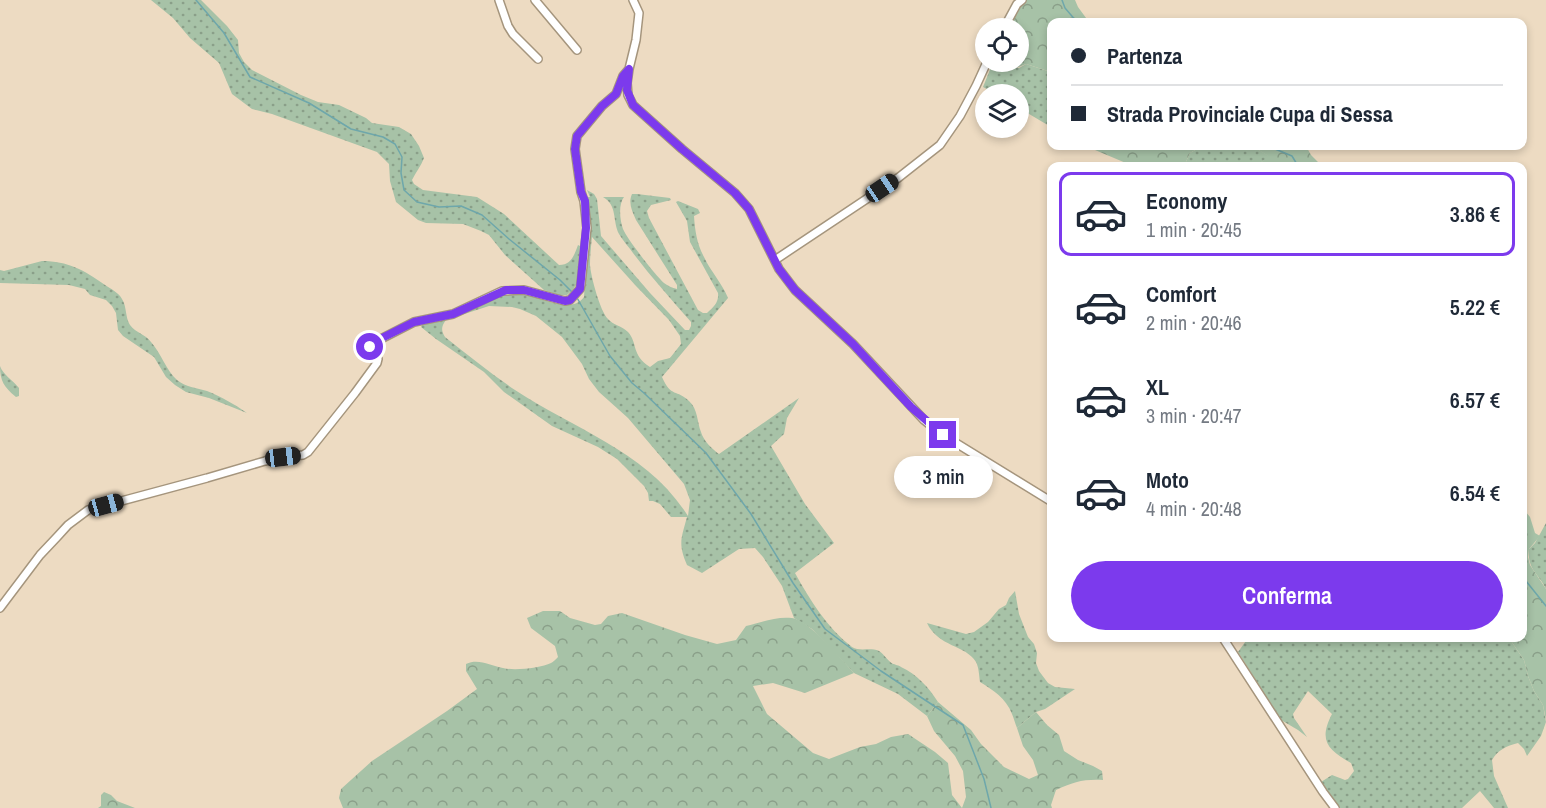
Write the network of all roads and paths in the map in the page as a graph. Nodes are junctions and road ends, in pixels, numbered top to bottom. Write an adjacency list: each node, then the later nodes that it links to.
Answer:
1 (499, 0): 9 (street)
2 (535, 0): 8 (street)
3 (633, 0): 6 (street)
4 (642, 0): 6 (street)
5 (1022, 0): 7 (street)
6 (639, 9): 10 (street)
7 (1009, 18)
8 (577, 50)
9 (538, 59)
10 (629, 69): 12 (street); 14 (street)
11 (982, 72): 12 (street)
12 (775, 260): 13 (street)
13 (1047, 499)
14 (0, 608)
15 (1226, 642): 16 (street)
16 (1335, 808)

